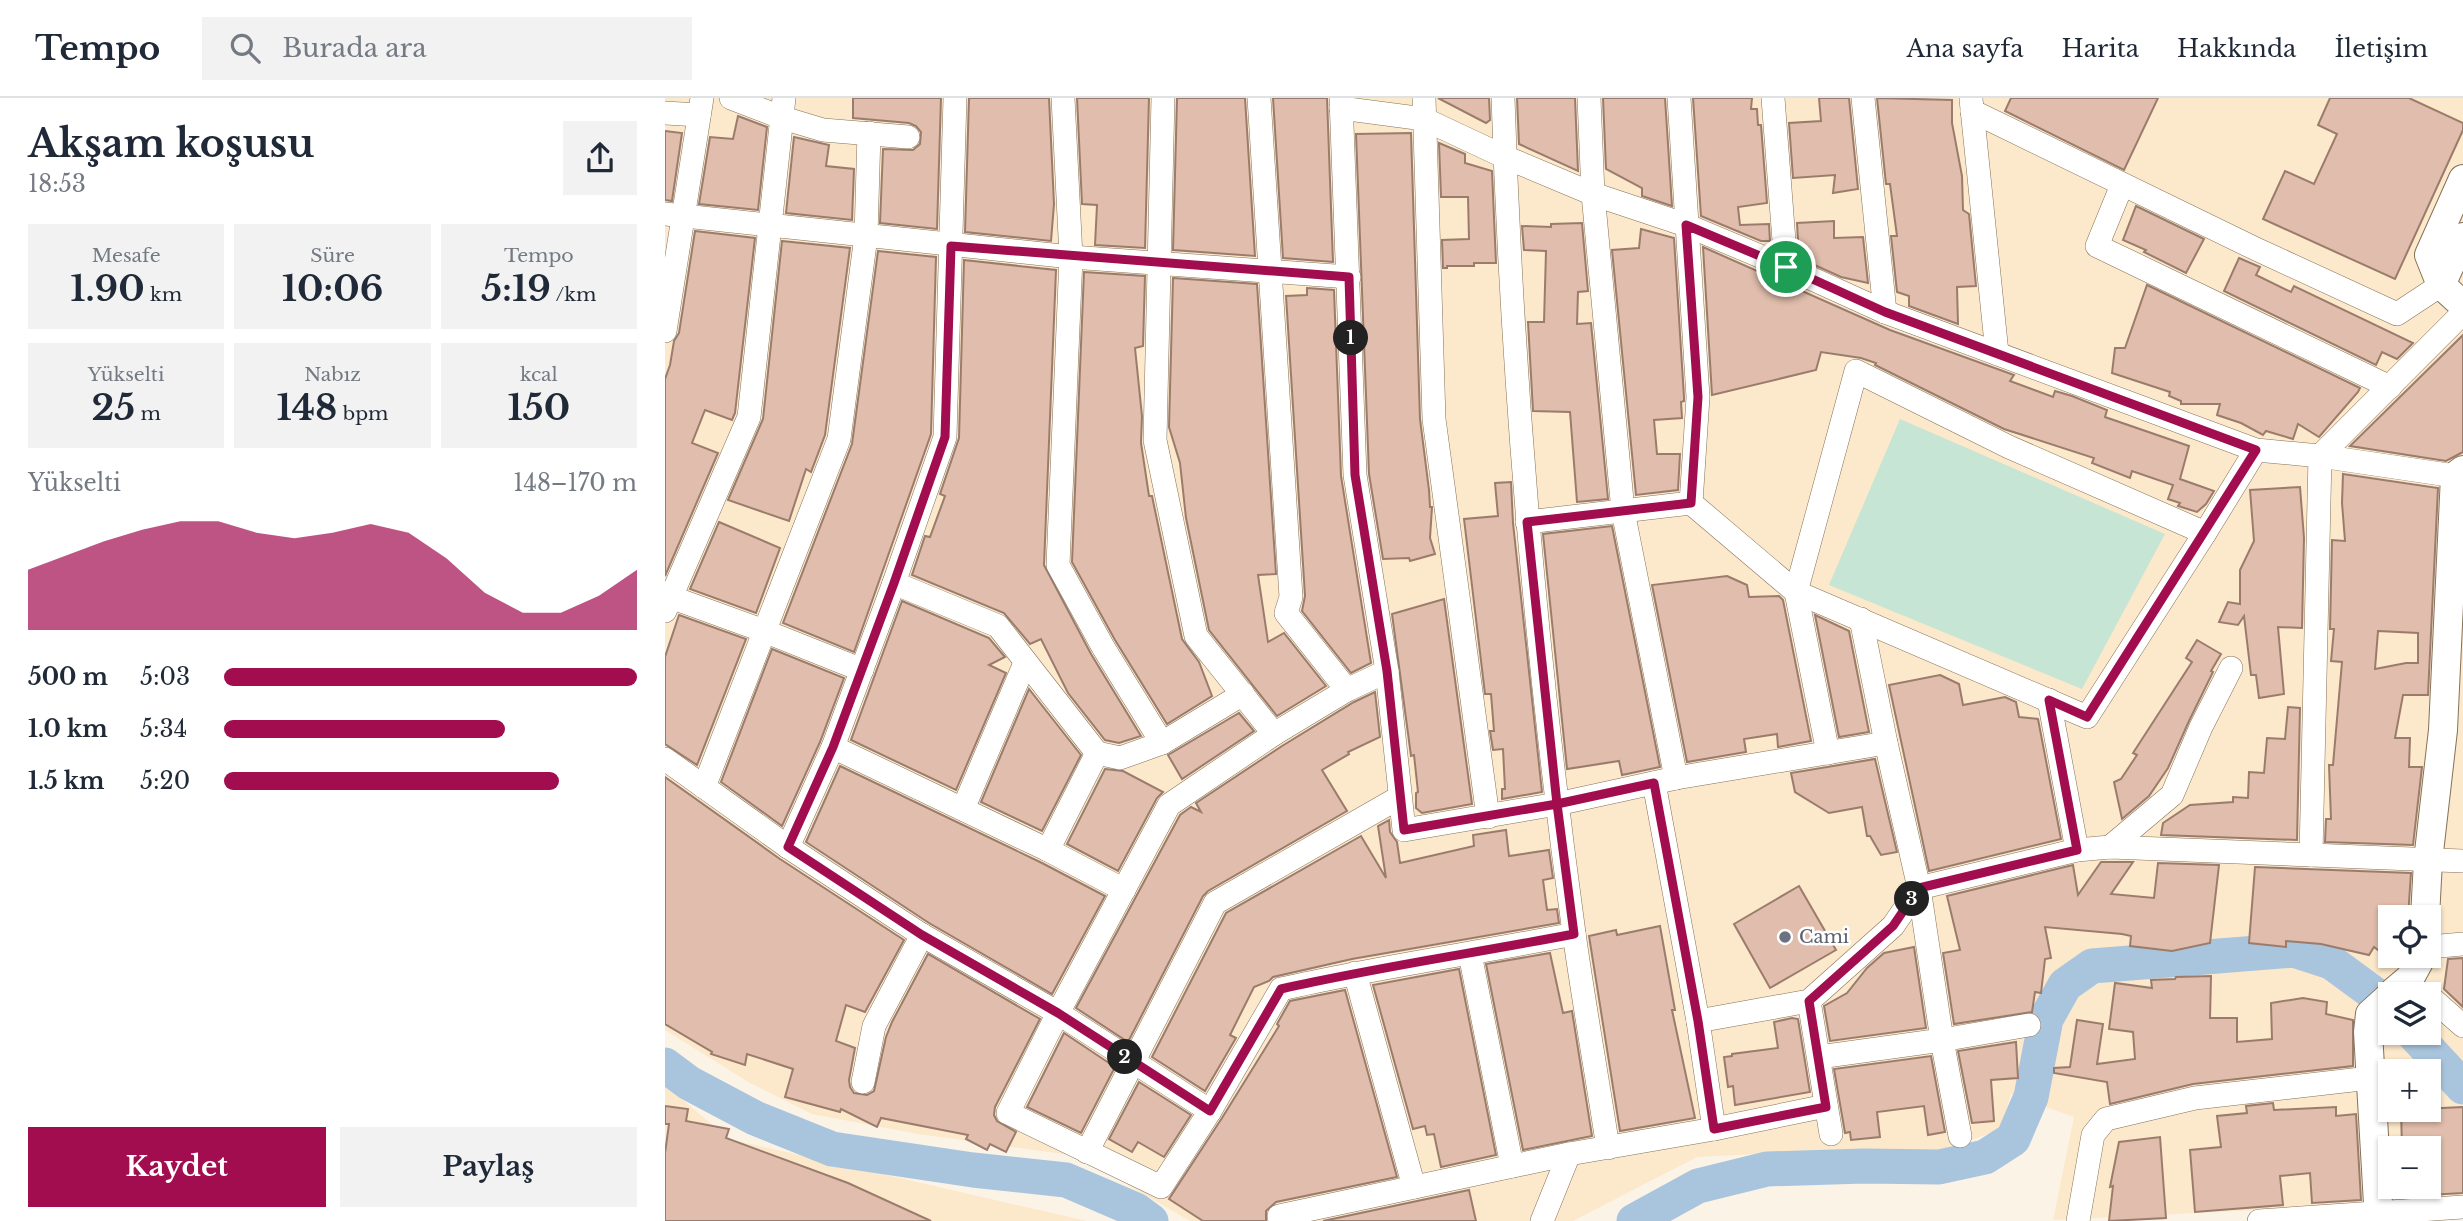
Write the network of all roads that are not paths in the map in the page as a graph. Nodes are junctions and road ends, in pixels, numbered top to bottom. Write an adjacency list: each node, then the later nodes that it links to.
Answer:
1 (731, 98): 14 (street)
2 (955, 98): 28 (street)
3 (1063, 98): 29 (street)
4 (1163, 98): 31 (street)
5 (1259, 98): 33 (street)
6 (1503, 98): 19 (street)
7 (1588, 98): 22 (street)
8 (1679, 98): 24 (street)
9 (1773, 98): 32 (street)
10 (1863, 98): 37 (street)
11 (1341, 103): 15 (street); 34 (street)
12 (700, 107): 16 (street); 23 (street)
13 (1983, 107): 21 (street); 40 (street)
14 (784, 108): 17 (street); 25 (street)
15 (1424, 108): 19 (street); 76 (street)
16 (665, 113)
17 (869, 133): 18 (street); 26 (street)
18 (908, 137)
19 (1505, 157): 22 (street); 47 (street)
20 (2463, 179): 35 (street)
21 (2122, 185): 35 (street); 41 (street)
22 (1593, 194): 24 (street); 46 (street)
23 (674, 215): 25 (street); 39 (street)
24 (1686, 225): 32 (street); 45 (street)
25 (772, 226): 26 (street); 52 (street)
26 (866, 236): 28 (street); 54 (street)
27 (2463, 237): 35 (street)
28 (951, 246): 29 (street); 49 (street)
29 (1071, 257): 31 (street); 64 (street)
30 (2463, 261): 35 (street)
31 (1160, 263): 33 (street); 60 (street)
32 (1786, 267): 37 (street)
33 (1269, 272): 34 (street); 59 (street)
34 (1349, 277): 58 (street)
35 (2441, 285): 36 (street)
36 (2463, 305)
37 (1885, 312): 40 (street)
38 (2463, 313): 41 (street)
39 (665, 331)
40 (1997, 353): 42 (street)
41 (2390, 387): 43 (street)
42 (2256, 450): 43 (street); 48 (street)
43 (2320, 456): 44 (street); 81 (street)
44 (2459, 473): 50 (street)
45 (1691, 503): 46 (street); 51 (street)
46 (1623, 511): 47 (street); 70 (street)
47 (1527, 522): 74 (street)
48 (2205, 533): 51 (street); 61 (street)
49 (894, 583): 55 (street); 57 (street)
50 (2456, 589): 62 (street)
51 (1796, 592): 53 (street); 68 (street)
52 (667, 601): 54 (street)
53 (1861, 620): 61 (street); 65 (street)
54 (764, 631): 57 (street); 72 (street)
55 (1025, 663): 67 (street); 75 (street)
56 (2231, 668): 78 (street)
57 (862, 670): 66 (street)
58 (1387, 671): 59 (street); 73 (street)
59 (1347, 690): 63 (street)
60 (1243, 695): 63 (street); 64 (street)
61 (2049, 700): 80 (street)
62 (2453, 729): 82 (street)
63 (1274, 734): 85 (street)
64 (1162, 743): 67 (street)
65 (1886, 743): 68 (street); 84 (street)
66 (833, 747): 75 (street); 77 (street)
67 (1097, 753): 79 (street)
68 (1828, 753): 70 (street)
69 (665, 759): 72 (street)
70 (1677, 778): 71 (street)
71 (1654, 783): 74 (street); 97 (street)
72 (704, 787): 77 (street)
73 (1400, 797): 76 (street); 102 (street)
74 (1557, 804): 76 (street); 87 (street)
75 (963, 809): 79 (street)
76 (1488, 817)
77 (788, 847): 88 (street)
78 (2110, 847): 80 (street); 81 (street)
79 (1048, 850): 85 (street)
80 (2077, 850): 84 (street)
81 (2311, 855): 82 (street)
82 (2428, 861): 83 (street); 86 (street)
83 (2463, 861)
84 (1919, 888): 93 (street); 100 (street)
85 (1124, 890): 96 (street)
86 (2426, 905)
87 (1574, 934): 91 (street); 110 (street)
88 (922, 935): 96 (street); 104 (street)
89 (2463, 944): 90 (street)
90 (2441, 946)
91 (1470, 954): 92 (street); 113 (street)
92 (1355, 973): 106 (street); 114 (street)
93 (1809, 1001): 97 (street); 101 (street)
94 (2378, 1008): 103 (street)
95 (2441, 1011): 99 (street)
96 (1058, 1013): 102 (street); 111 (street)
97 (1698, 1021): 107 (street)
98 (2029, 1026): 100 (street)
99 (2463, 1026)
100 (1942, 1041): 101 (street); 109 (street)
101 (1819, 1057): 105 (street)
102 (1132, 1062): 106 (street); 111 (street)
103 (2370, 1078): 116 (street); 119 (street)
104 (863, 1082)
105 (1826, 1107): 107 (street); 108 (street)
106 (1210, 1111): 111 (street)
107 (1714, 1129): 110 (street)
108 (1831, 1134)
109 (1960, 1136)
110 (1608, 1148): 112 (street)
111 (1087, 1152)
112 (1569, 1154): 113 (street); 118 (street)
113 (1512, 1166): 114 (street)
114 (1414, 1187): 117 (street)
115 (2463, 1207): 116 (street)
116 (2379, 1217): 120 (street)
117 (1280, 1221)
118 (1542, 1221)
119 (2078, 1221)
120 (2259, 1221)

